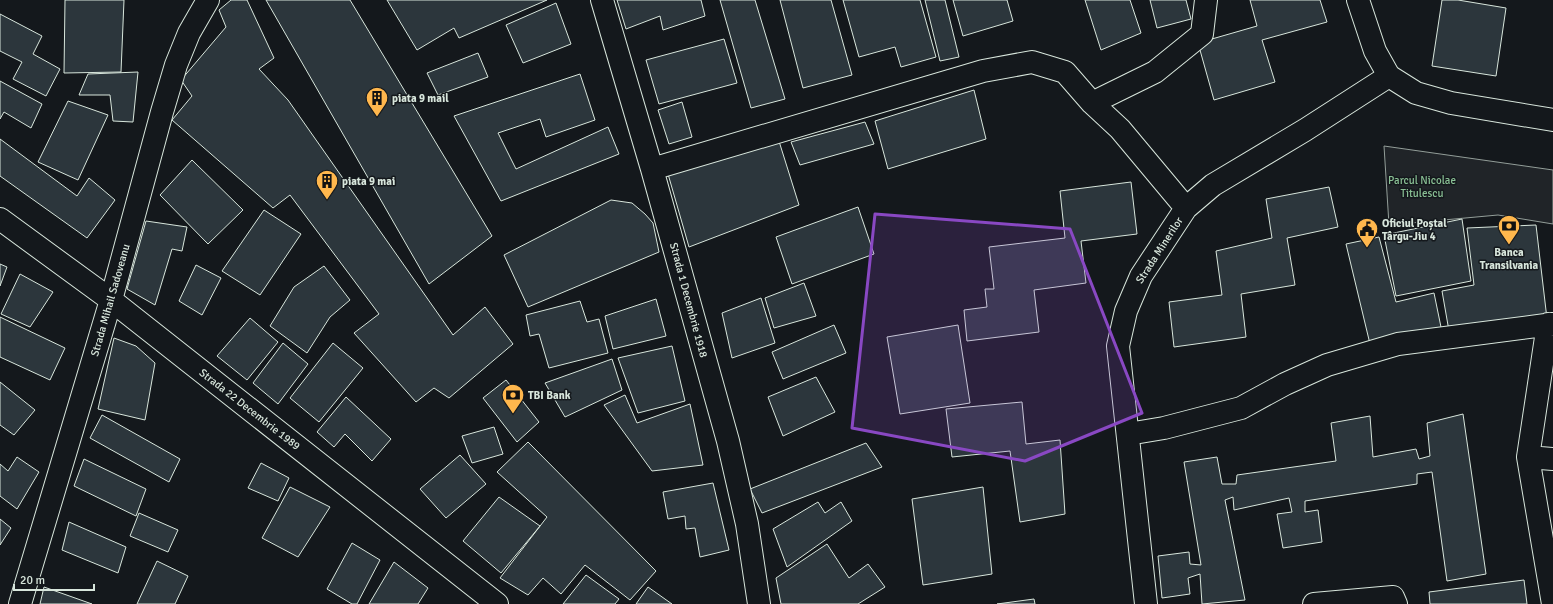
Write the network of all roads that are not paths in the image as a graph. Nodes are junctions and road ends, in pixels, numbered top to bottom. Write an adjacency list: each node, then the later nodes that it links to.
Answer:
1 (208, 0): 11 (street, Strada Mihail Sadoveanu)
2 (602, 0): 8 (street, Strada 1 Decembrie 1918)
3 (1206, 0): 6 (street)
4 (1358, 0): 5 (street)
5 (1389, 76): 7 (street); 9 (street, Strada Minerilor)
6 (1092, 103): 8 (street); 9 (street)
7 (1553, 120)
8 (652, 169): 18 (street, Strada 1 Decembrie 1918)
9 (1186, 208): 13 (street, Strada Minerilor)
10 (0, 219): 11 (street, Strada 22 Decembrie 1989)
11 (112, 300): 16 (street, Strada Mihail Sadoveanu); 17 (street, Strada 22 Decembrie 1989)
12 (1550, 324): 13 (street); 14 (street)
13 (1128, 434): 19 (street, Strada Minerilor)
14 (1528, 457): 15 (street); 22 (street)
15 (1553, 460)
16 (20, 604)
17 (497, 604)
18 (759, 604)
19 (1146, 604)
20 (1314, 604): 21 (street)
21 (1396, 604)
22 (1553, 604)

